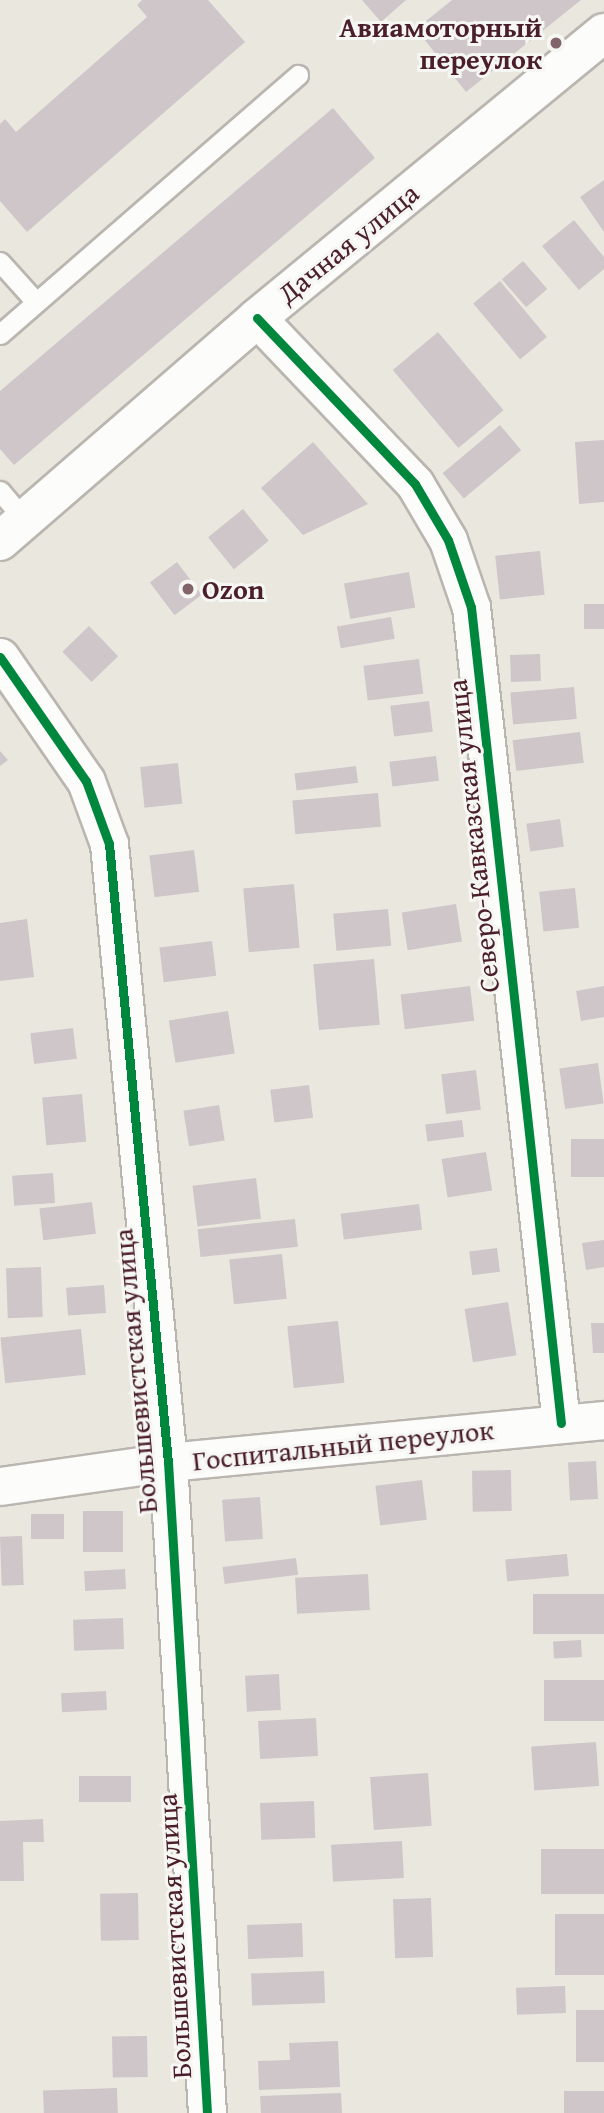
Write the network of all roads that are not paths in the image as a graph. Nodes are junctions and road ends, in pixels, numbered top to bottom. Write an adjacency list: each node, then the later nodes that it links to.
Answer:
1 (604, 33): 5 (main road, Дачная улица)
2 (298, 75): 4 (lane)
3 (0, 262): 4 (lane)
4 (36, 302): 6 (lane)
5 (257, 318): 8 (main road, Дачная улица); 11 (street, Северо-Кавказская улица)
6 (0, 334)
7 (0, 492): 8 (lane)
8 (12, 531)
9 (0, 657): 12 (street, Большевистская улица)
10 (604, 1420): 11 (street, Госпитальный переулок)
11 (561, 1423): 12 (street, Госпитальный переулок)
12 (168, 1462): 13 (street, Госпитальный переулок); 14 (street, Большевистская улица)
13 (0, 1486)
14 (207, 2113)

